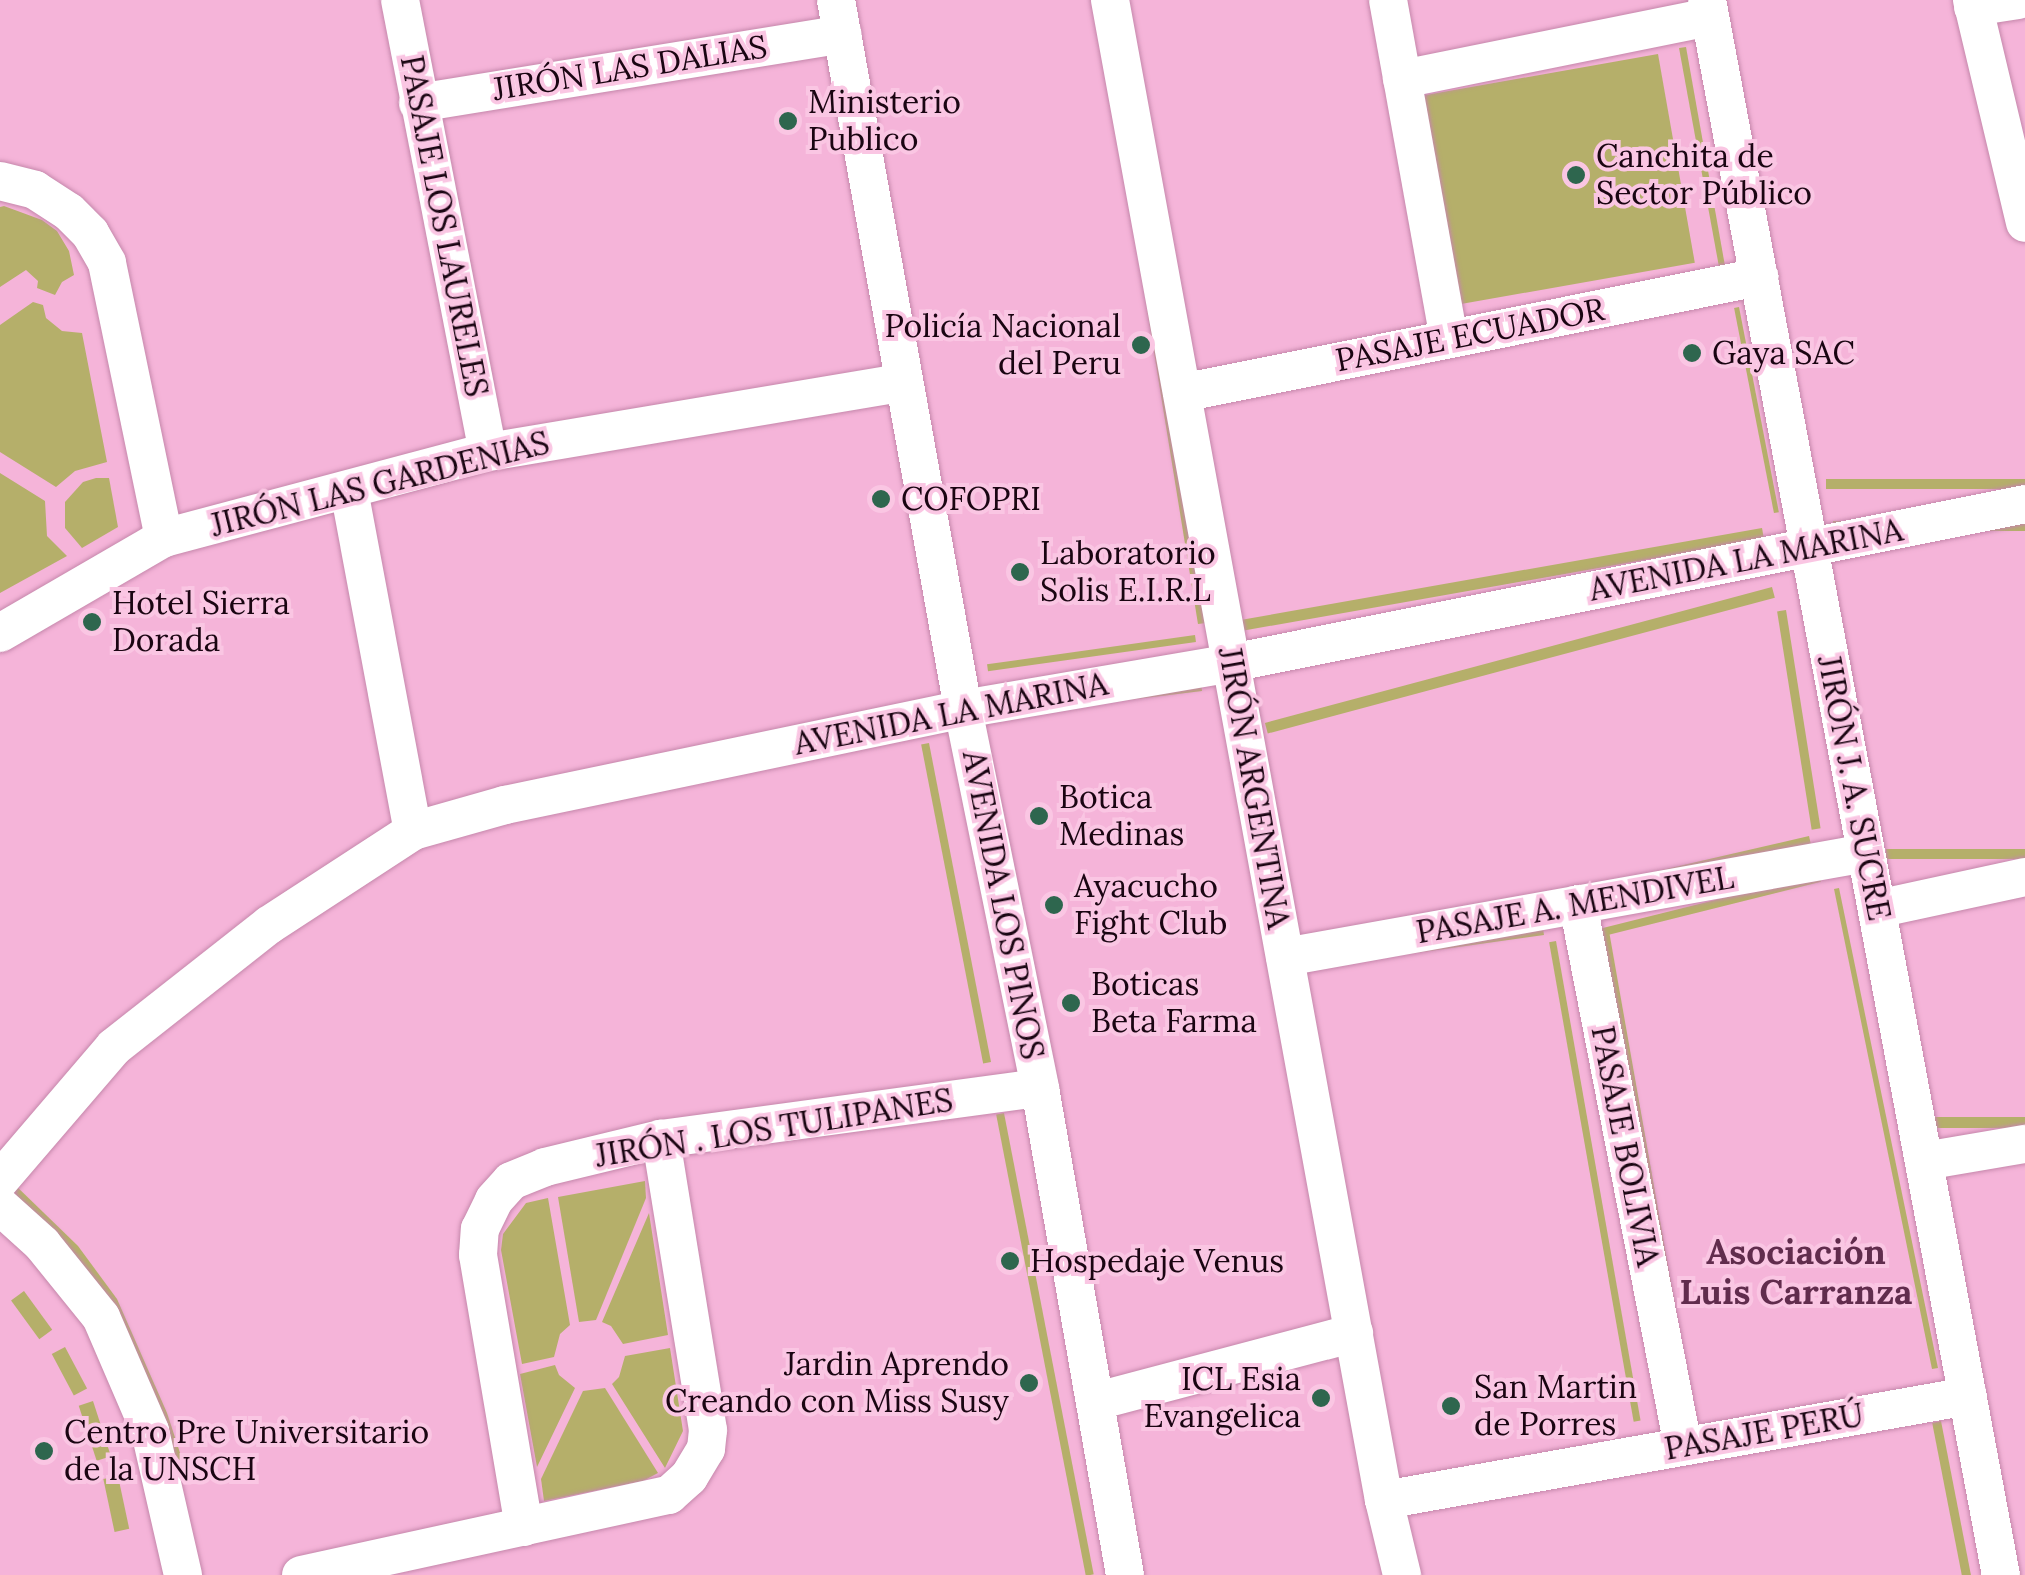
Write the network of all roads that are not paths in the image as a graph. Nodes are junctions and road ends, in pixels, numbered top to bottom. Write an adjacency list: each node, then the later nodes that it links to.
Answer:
1 (400, 0): 9 (street, PASAJE LOS LAURELES)
2 (1110, 0): 15 (street, JIRÓN ARGENTINA)
3 (1388, 0): 8 (street)
4 (2018, 0): 5 (street)
5 (1972, 4): 11 (street)
6 (1708, 8): 8 (street); 12 (street, JIRÓN J. A. SUCRE)
7 (839, 17): 9 (street, JIRÓN LAS DALIAS); 14 (street, AVENIDA LOS PINOS)
8 (1402, 79): 13 (street)
9 (418, 103): 16 (street, PASAJE LOS LAURELES)
10 (0, 181): 19 (street)
11 (2025, 223)
12 (1758, 277): 13 (street, PASAJE ECUADOR); 20 (street, JIRÓN J. A. SUCRE)
13 (1449, 339): 15 (street, PASAJE ECUADOR)
14 (902, 382): 16 (street, JIRÓN LAS GARDENIAS); 23 (street, AVENIDA LOS PINOS)
15 (1182, 392): 22 (street, JIRÓN ARGENTINA)
16 (488, 452): 17 (street, JIRÓN LAS GARDENIAS)
17 (349, 490): 19 (street, JIRÓN LAS GARDENIAS); 24 (street)
18 (2025, 504): 20 (street, AVENIDA LA MARINA)
19 (164, 538): 21 (street, JIRÓN LAS GARDENIAS)
20 (1809, 547): 22 (street, AVENIDA LA MARINA); 25 (street, JIRÓN J. A. SUCRE)
21 (0, 633)
22 (1231, 663): 23 (street, AVENIDA LA MARINA); 29 (street, JIRÓN ARGENTINA)
23 (963, 709): 24 (street, AVENIDA LA MARINA); 30 (street, AVENIDA LOS PINOS)
24 (413, 831): 34 (street, AVENIDA LA MARINA)
25 (1866, 852): 27 (street, PASAJE A. MENDIVEL); 28 (street, JIRÓN J. A. SUCRE)
26 (2025, 876): 28 (street)
27 (1578, 904): 29 (street, PASAJE A. MENDIVEL); 39 (street, PASAJE BOLIVIA)
28 (1877, 909): 33 (street, JIRÓN J. A. SUCRE)
29 (1285, 956): 36 (street, JIRÓN ARGENTINA)
30 (1040, 1088): 31 (street, JIRÓN . LOS TULIPANES); 38 (street, AVENIDA LOS PINOS)
31 (661, 1139): 41 (street, JIRÓN . LOS TULIPANES); 41 (street)
32 (2025, 1144): 33 (street)
33 (1924, 1162): 37 (street, JIRÓN J. A. SUCRE)
34 (0, 1180)
35 (0, 1206): 42 (street)
36 (1354, 1333): 38 (street); 40 (street, JIRÓN ARGENTINA)
37 (1968, 1396): 39 (street, PASAJE PERÚ); 46 (street, JIRÓN J. A. SUCRE)
38 (1097, 1401): 44 (street, AVENIDA LOS PINOS)
39 (1683, 1446): 40 (street, PASAJE PERÚ)
40 (1384, 1500): 45 (street, JIRÓN ARGENTINA)
41 (524, 1526): 43 (street)
42 (183, 1575)
43 (301, 1575)
44 (1125, 1575)
45 (1402, 1575)
46 (2002, 1575)

